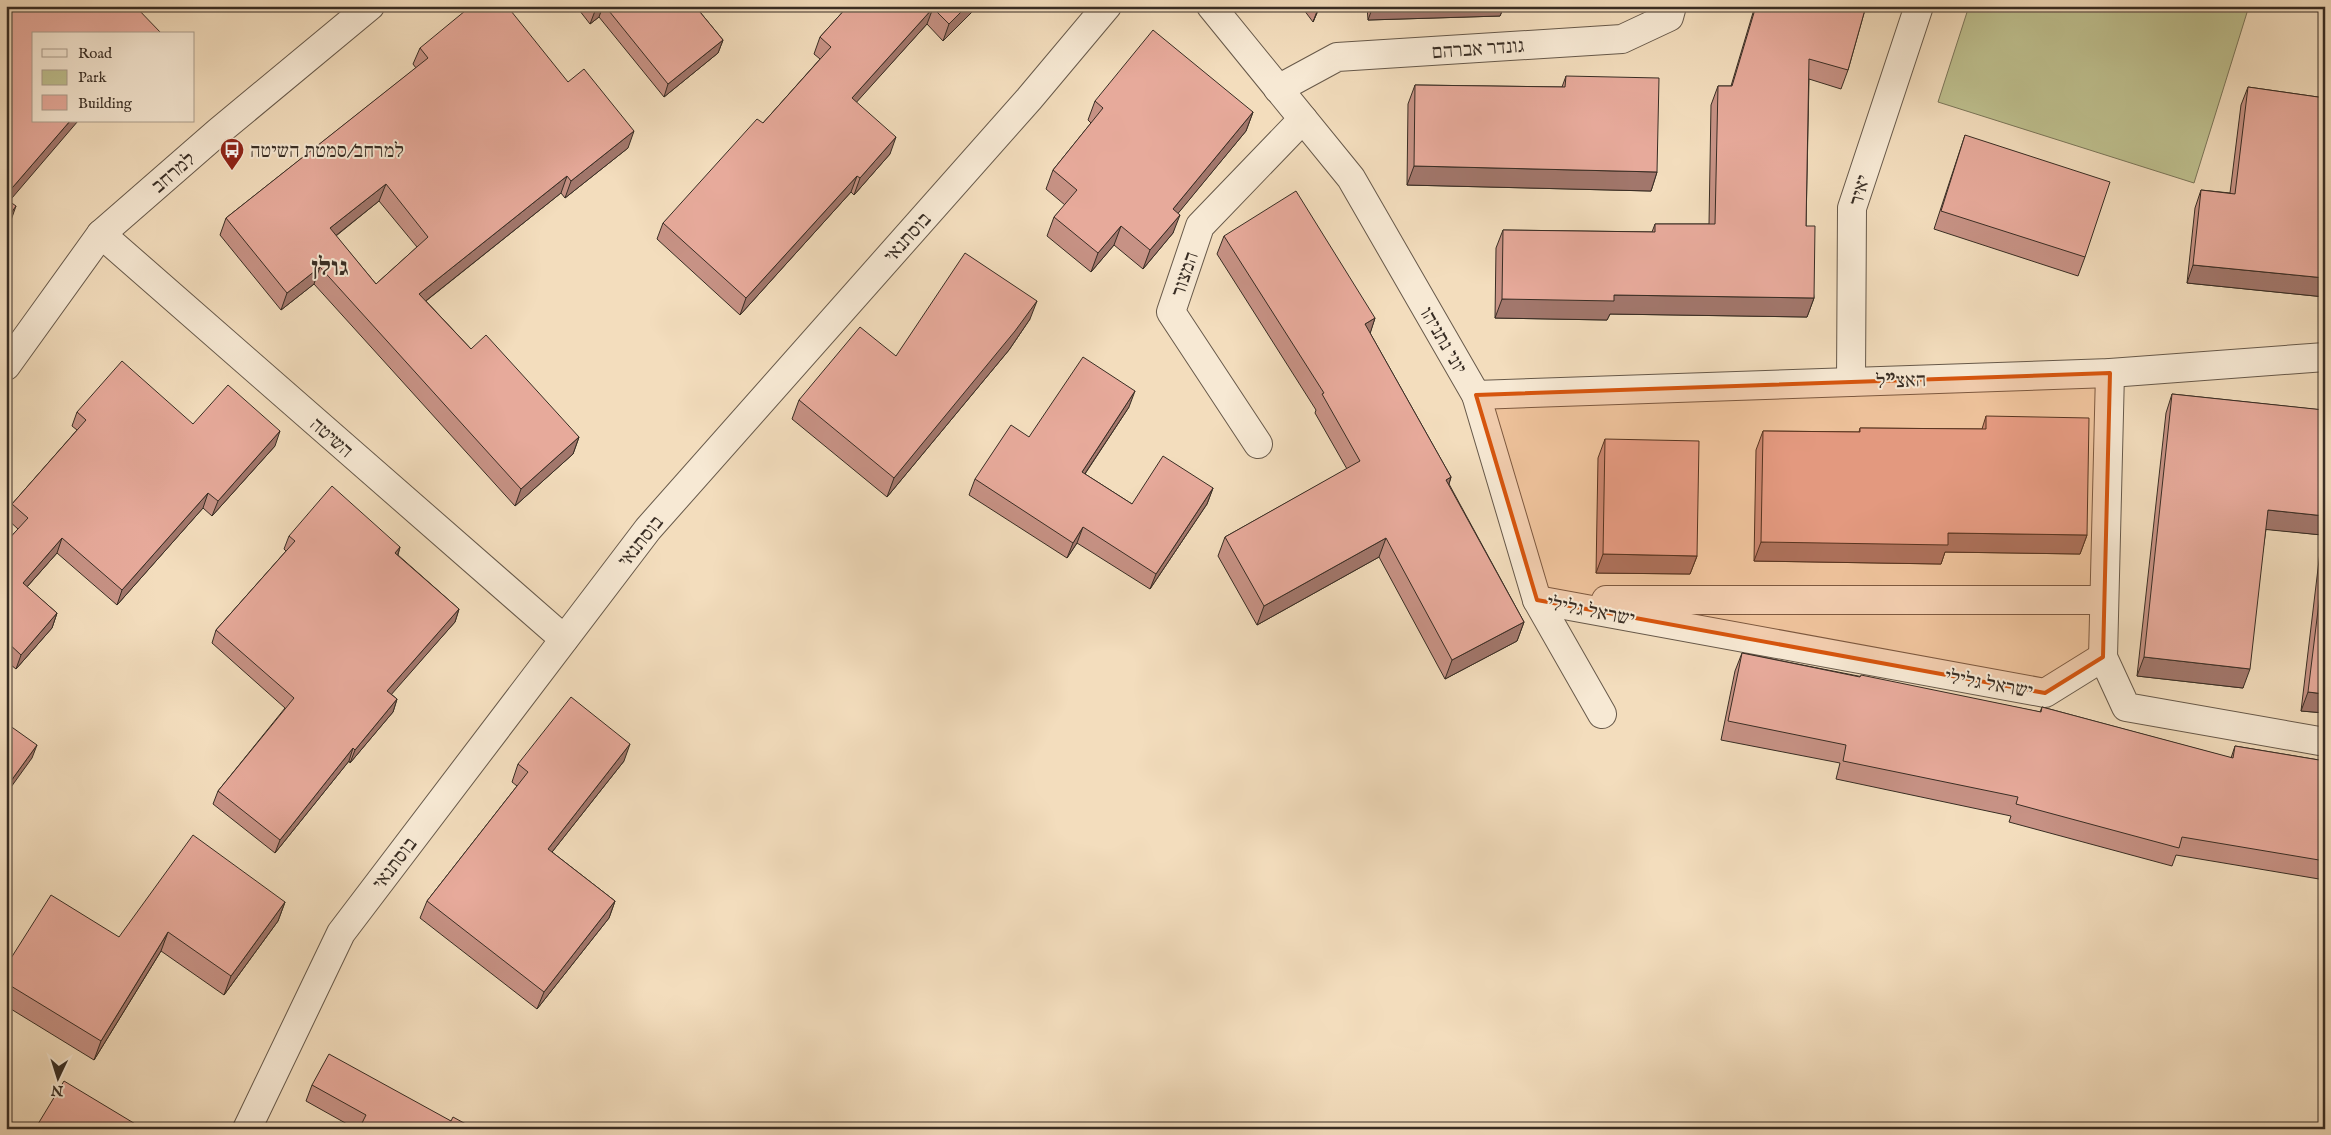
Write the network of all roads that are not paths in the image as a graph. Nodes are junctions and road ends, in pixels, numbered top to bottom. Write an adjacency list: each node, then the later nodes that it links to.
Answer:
1 (370, 6): 8 (street, למרחב)
2 (1107, 6): 17 (street, בוסתנאי)
3 (1211, 6): 6 (street, יוני נתניהו)
4 (1672, 6): 6 (street, גונדר אברהם)
5 (1919, 6): 12 (street, יאיר)
6 (1278, 89): 7 (street, יוני נתניהו)
7 (1303, 119): 13 (street, יוני נתניהו); 14 (street, המצור)
8 (101, 234): 10 (street, למרחב); 17 (street, השיטה)
9 (2325, 356): 11 (street, האצ"ל)
10 (6, 366)
11 (2110, 373): 12 (street, האצ"ל); 16 (street)
12 (1851, 382): 13 (street, האצ"ל)
13 (1476, 395): 15 (street, יוני נתניהו)
14 (1258, 444)
15 (1538, 600): 16 (street, ישראל גלילי); 18 (street, ישראל גלילי); 19 (street, יוני נתניהו)
16 (2104, 600): 18 (street)
17 (564, 640): 21 (street, בוסתנאי)
18 (2102, 657): 20 (street)
19 (1602, 714)
20 (2325, 742)
21 (247, 1129)

